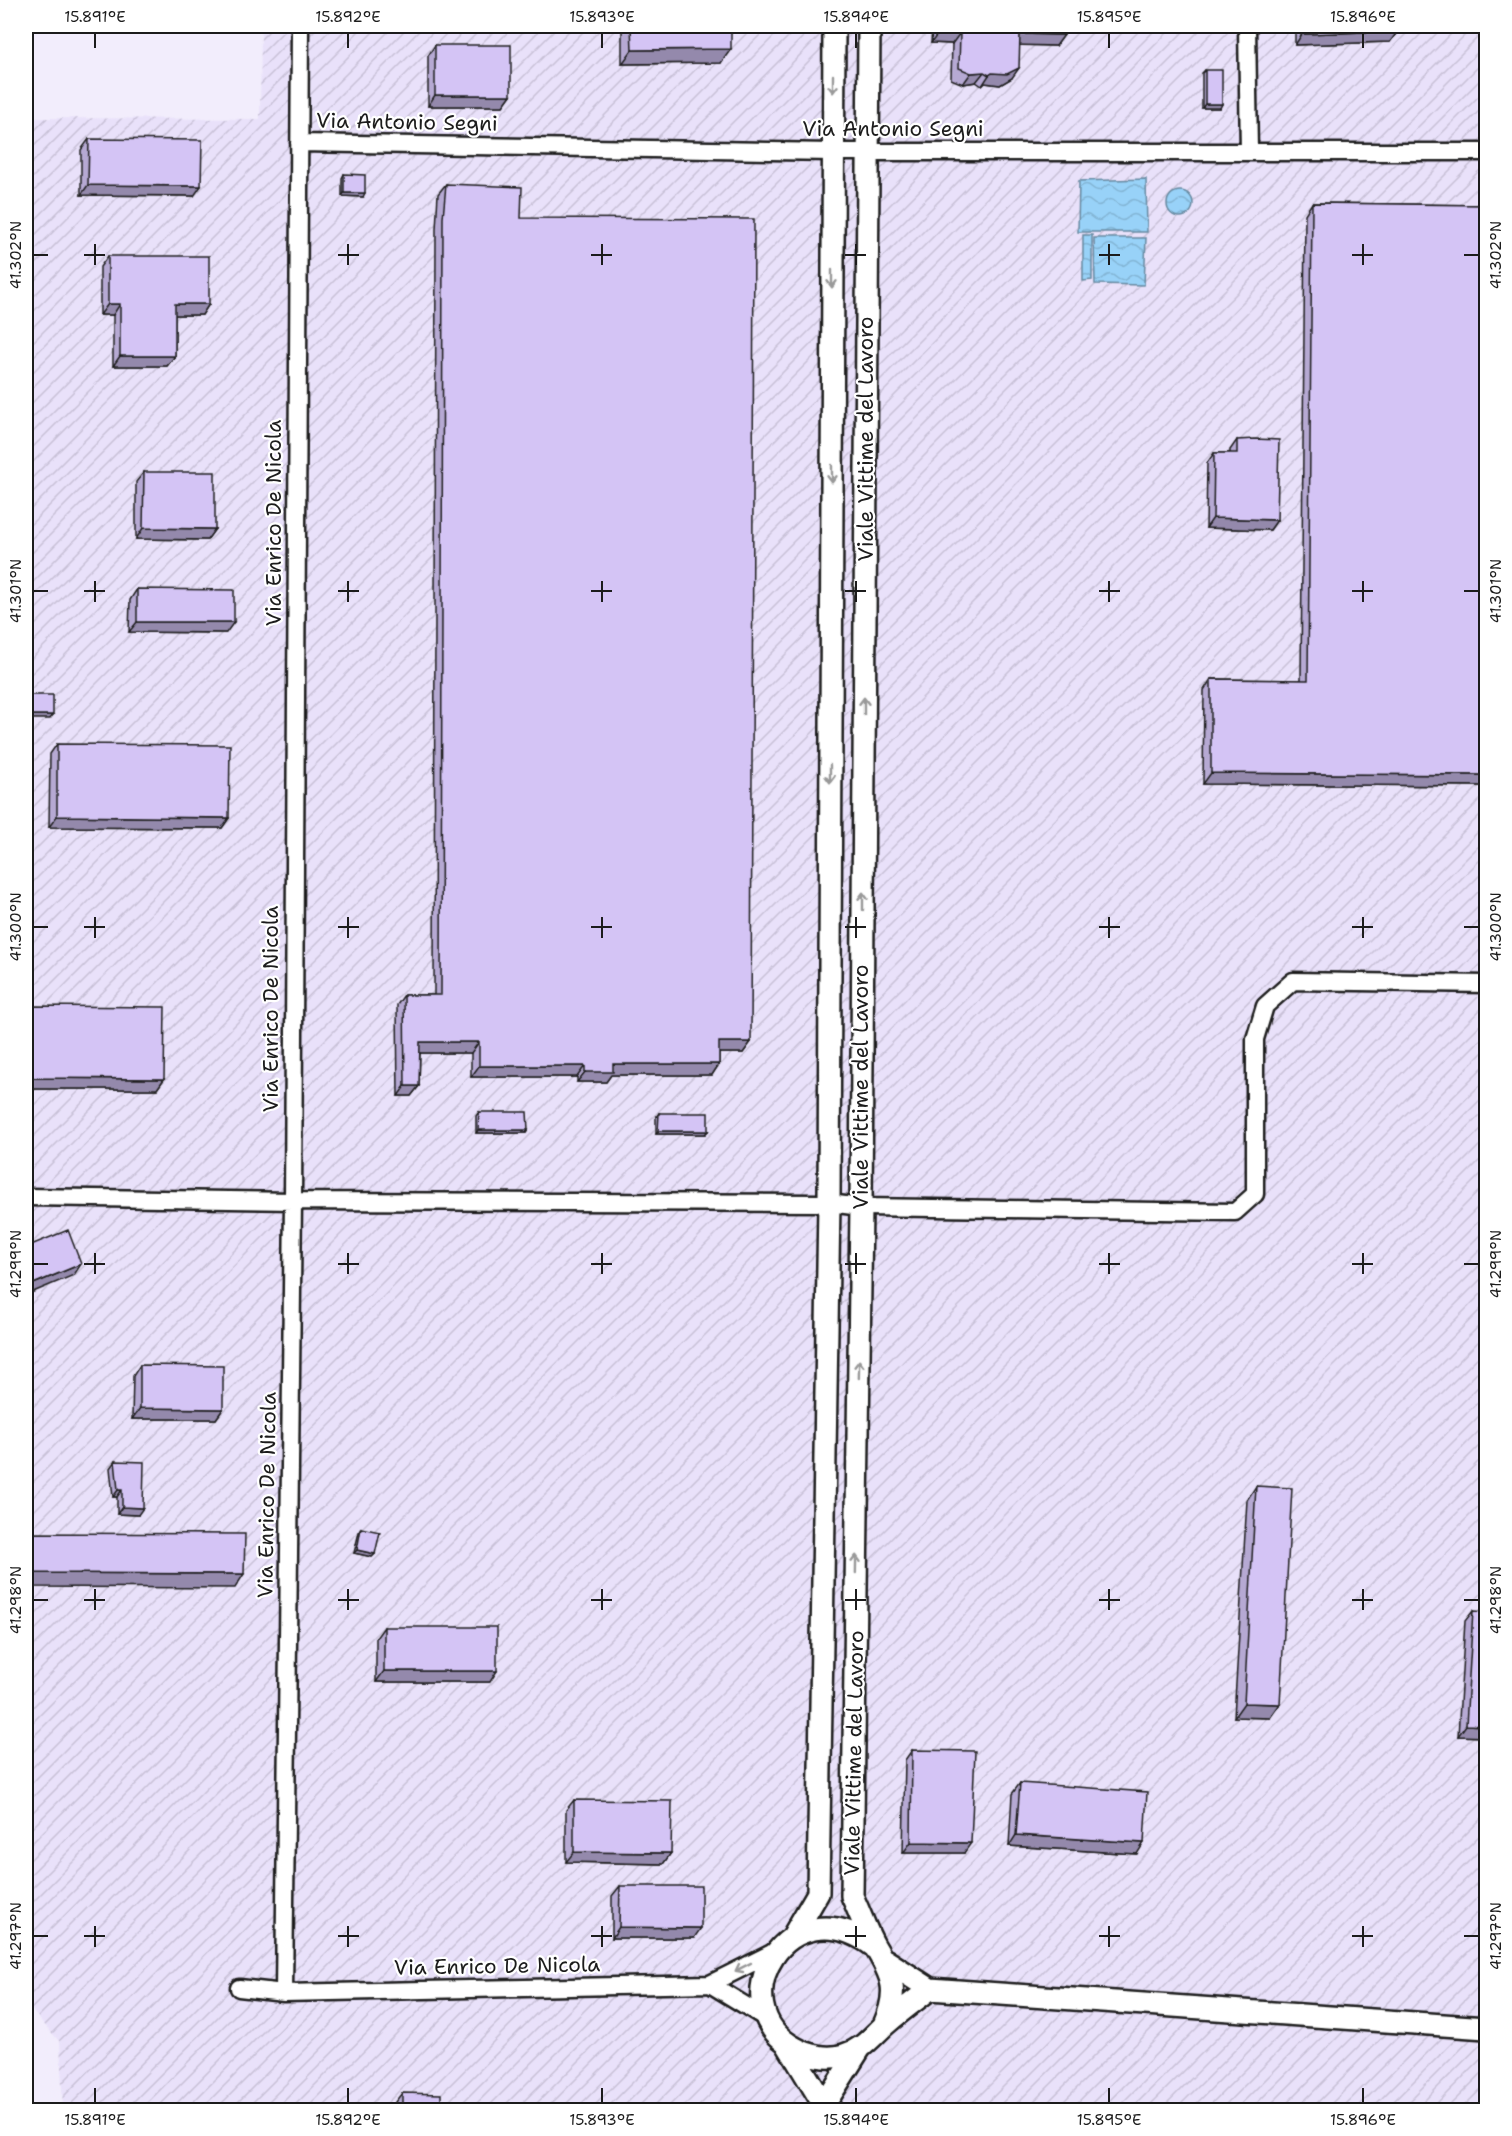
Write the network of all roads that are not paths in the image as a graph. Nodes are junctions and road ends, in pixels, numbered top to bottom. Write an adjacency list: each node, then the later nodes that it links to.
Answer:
1 (300, 26): 5 (street, Via Enrico De Nicola)
2 (834, 26): 6 (street, Viale Vittime del Lavoro, one-way to 6)
3 (869, 26): 7 (street, Viale Vittime del Lavoro)
4 (1247, 26): 8 (street)
5 (299, 143): 6 (street, Via Antonio Segni); 12 (street, Via Enrico De Nicola)
6 (833, 152): 7 (street, Via Antonio Segni); 13 (street, Viale Vittime del Lavoro, one-way to 13)
7 (868, 152): 8 (street, Via Antonio Segni); 14 (street, Viale Vittime del Lavoro, one-way to 7)
8 (1249, 152): 9 (street, Via Antonio Segni)
9 (1486, 152)
10 (1486, 984): 14 (street)
11 (26, 1197): 12 (street)
12 (293, 1201): 13 (street); 21 (street, Via Enrico De Nicola)
13 (829, 1203): 14 (street); 15 (street, Viale Vittime del Lavoro)
14 (861, 1208): 17 (street, Viale Vittime del Lavoro, one-way to 14)
15 (793, 1936): 16 (street); 17 (street)
16 (776, 1951): 18 (street, Via Enrico De Nicola, one-way to 18); 22 (street)
17 (880, 1954): 20 (street); 23 (street)
18 (710, 1984): 21 (street, Via Enrico De Nicola); 22 (street)
19 (239, 1988): 21 (street, Via Enrico De Nicola)
20 (930, 1989): 23 (street); 24 (street)
21 (284, 1993)
22 (769, 2020): 25 (street)
23 (884, 2025): 26 (street)
24 (1486, 2028)
25 (787, 2044): 26 (street); 27 (street)
26 (860, 2048): 27 (street)
27 (824, 2108)

